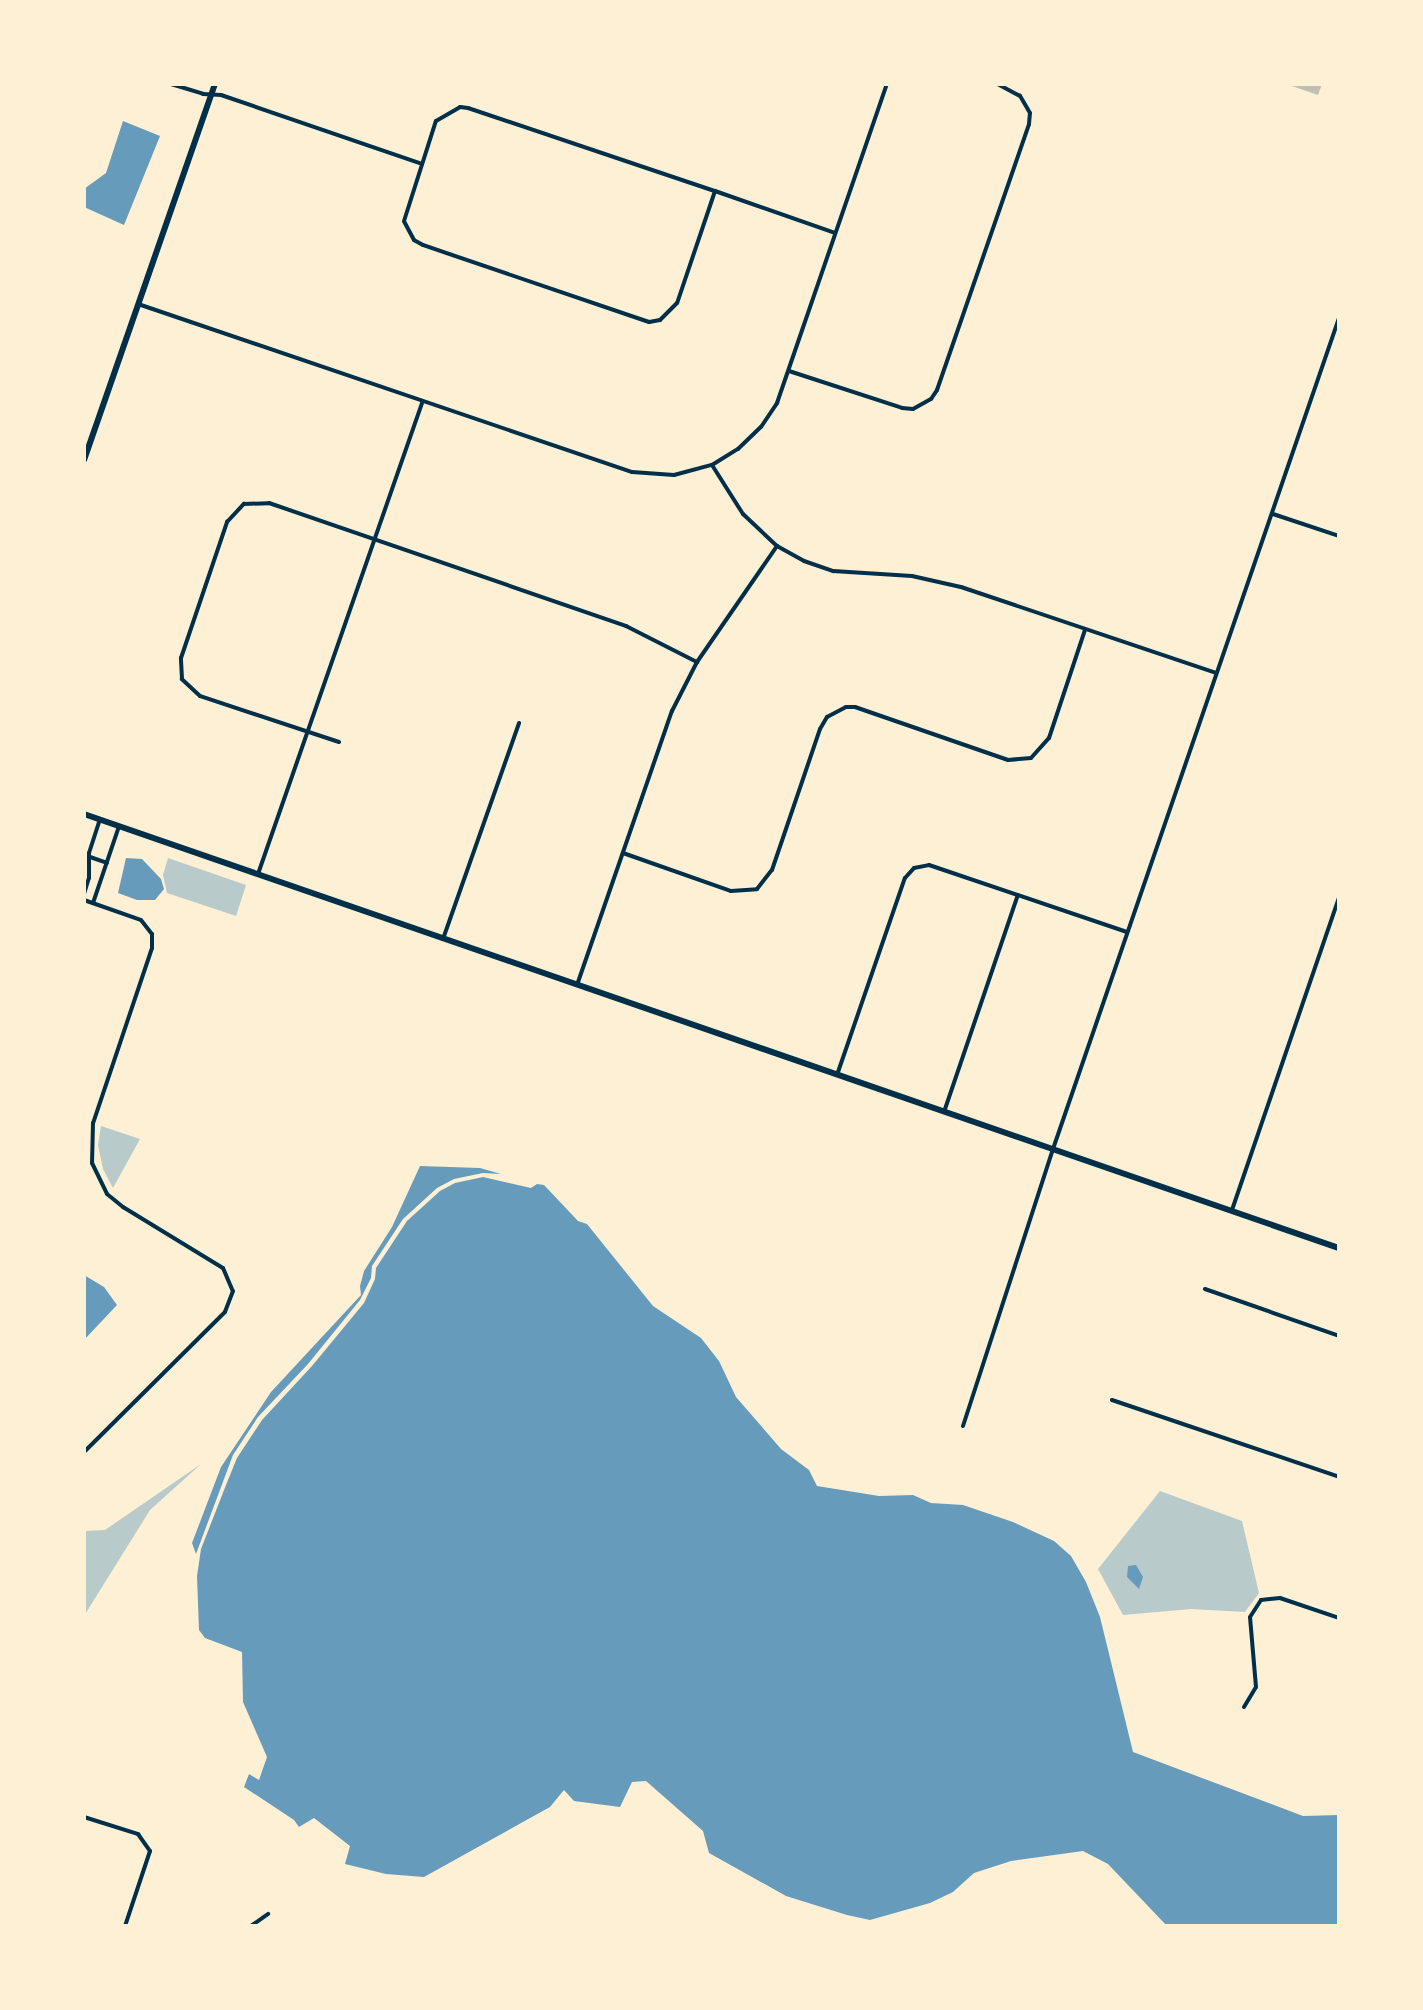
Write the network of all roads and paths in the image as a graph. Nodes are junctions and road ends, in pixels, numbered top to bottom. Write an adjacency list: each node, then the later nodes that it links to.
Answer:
1 (171, 84): 5 (street)
2 (215, 84): 5 (street)
3 (887, 84): 8 (street)
4 (997, 84): 12 (street)
5 (211, 96): 6 (street); 9 (street)
6 (420, 163): 7 (street); 7 (street)
7 (715, 191): 8 (street)
8 (836, 233): 12 (street)
9 (138, 304): 13 (street); 14 (street)
10 (1339, 318): 11 (street)
11 (1336, 336): 16 (street)
12 (789, 371): 15 (street)
13 (422, 402): 15 (street); 18 (street)
14 (84, 460)
15 (712, 465): 19 (street)
16 (1272, 514): 17 (street); 22 (street)
17 (1339, 536)
18 (374, 538): 21 (street); 24 (street); 24 (street)
19 (777, 546): 20 (street); 21 (street)
20 (1085, 630): 22 (street); 29 (street)
21 (697, 662): 29 (street)
22 (1216, 673): 38 (street)
23 (519, 723): 39 (street)
24 (307, 732): 25 (street); 32 (street)
25 (339, 742)
26 (84, 814): 27 (street)
27 (100, 820): 28 (street); 30 (street)
28 (119, 826): 31 (street); 32 (street)
29 (623, 853): 40 (street)
30 (89, 857): 31 (street); 33 (street)
31 (107, 863): 37 (street)
32 (258, 874): 39 (street)
33 (84, 894)
34 (1018, 895): 38 (street); 41 (street); 42 (street)
35 (1339, 898): 44 (street)
36 (84, 900): 37 (street)
37 (93, 903): 50 (street)
38 (1127, 932): 43 (street)
39 (443, 939): 40 (street)
40 (577, 985): 41 (street)
41 (837, 1075): 42 (street)
42 (944, 1112): 43 (street)
43 (1053, 1149): 44 (street); 49 (street)
44 (1232, 1210): 45 (street)
45 (1339, 1248)
46 (1205, 1289): 47 (street)
47 (1339, 1336)
48 (1112, 1400): 51 (street)
49 (963, 1426)
50 (84, 1452)
51 (1339, 1477)
52 (1339, 1618): 53 (street)
53 (1244, 1707)
54 (84, 1817): 56 (street)
55 (268, 1914): 57 (street)
56 (125, 1926)
57 (251, 1926)

